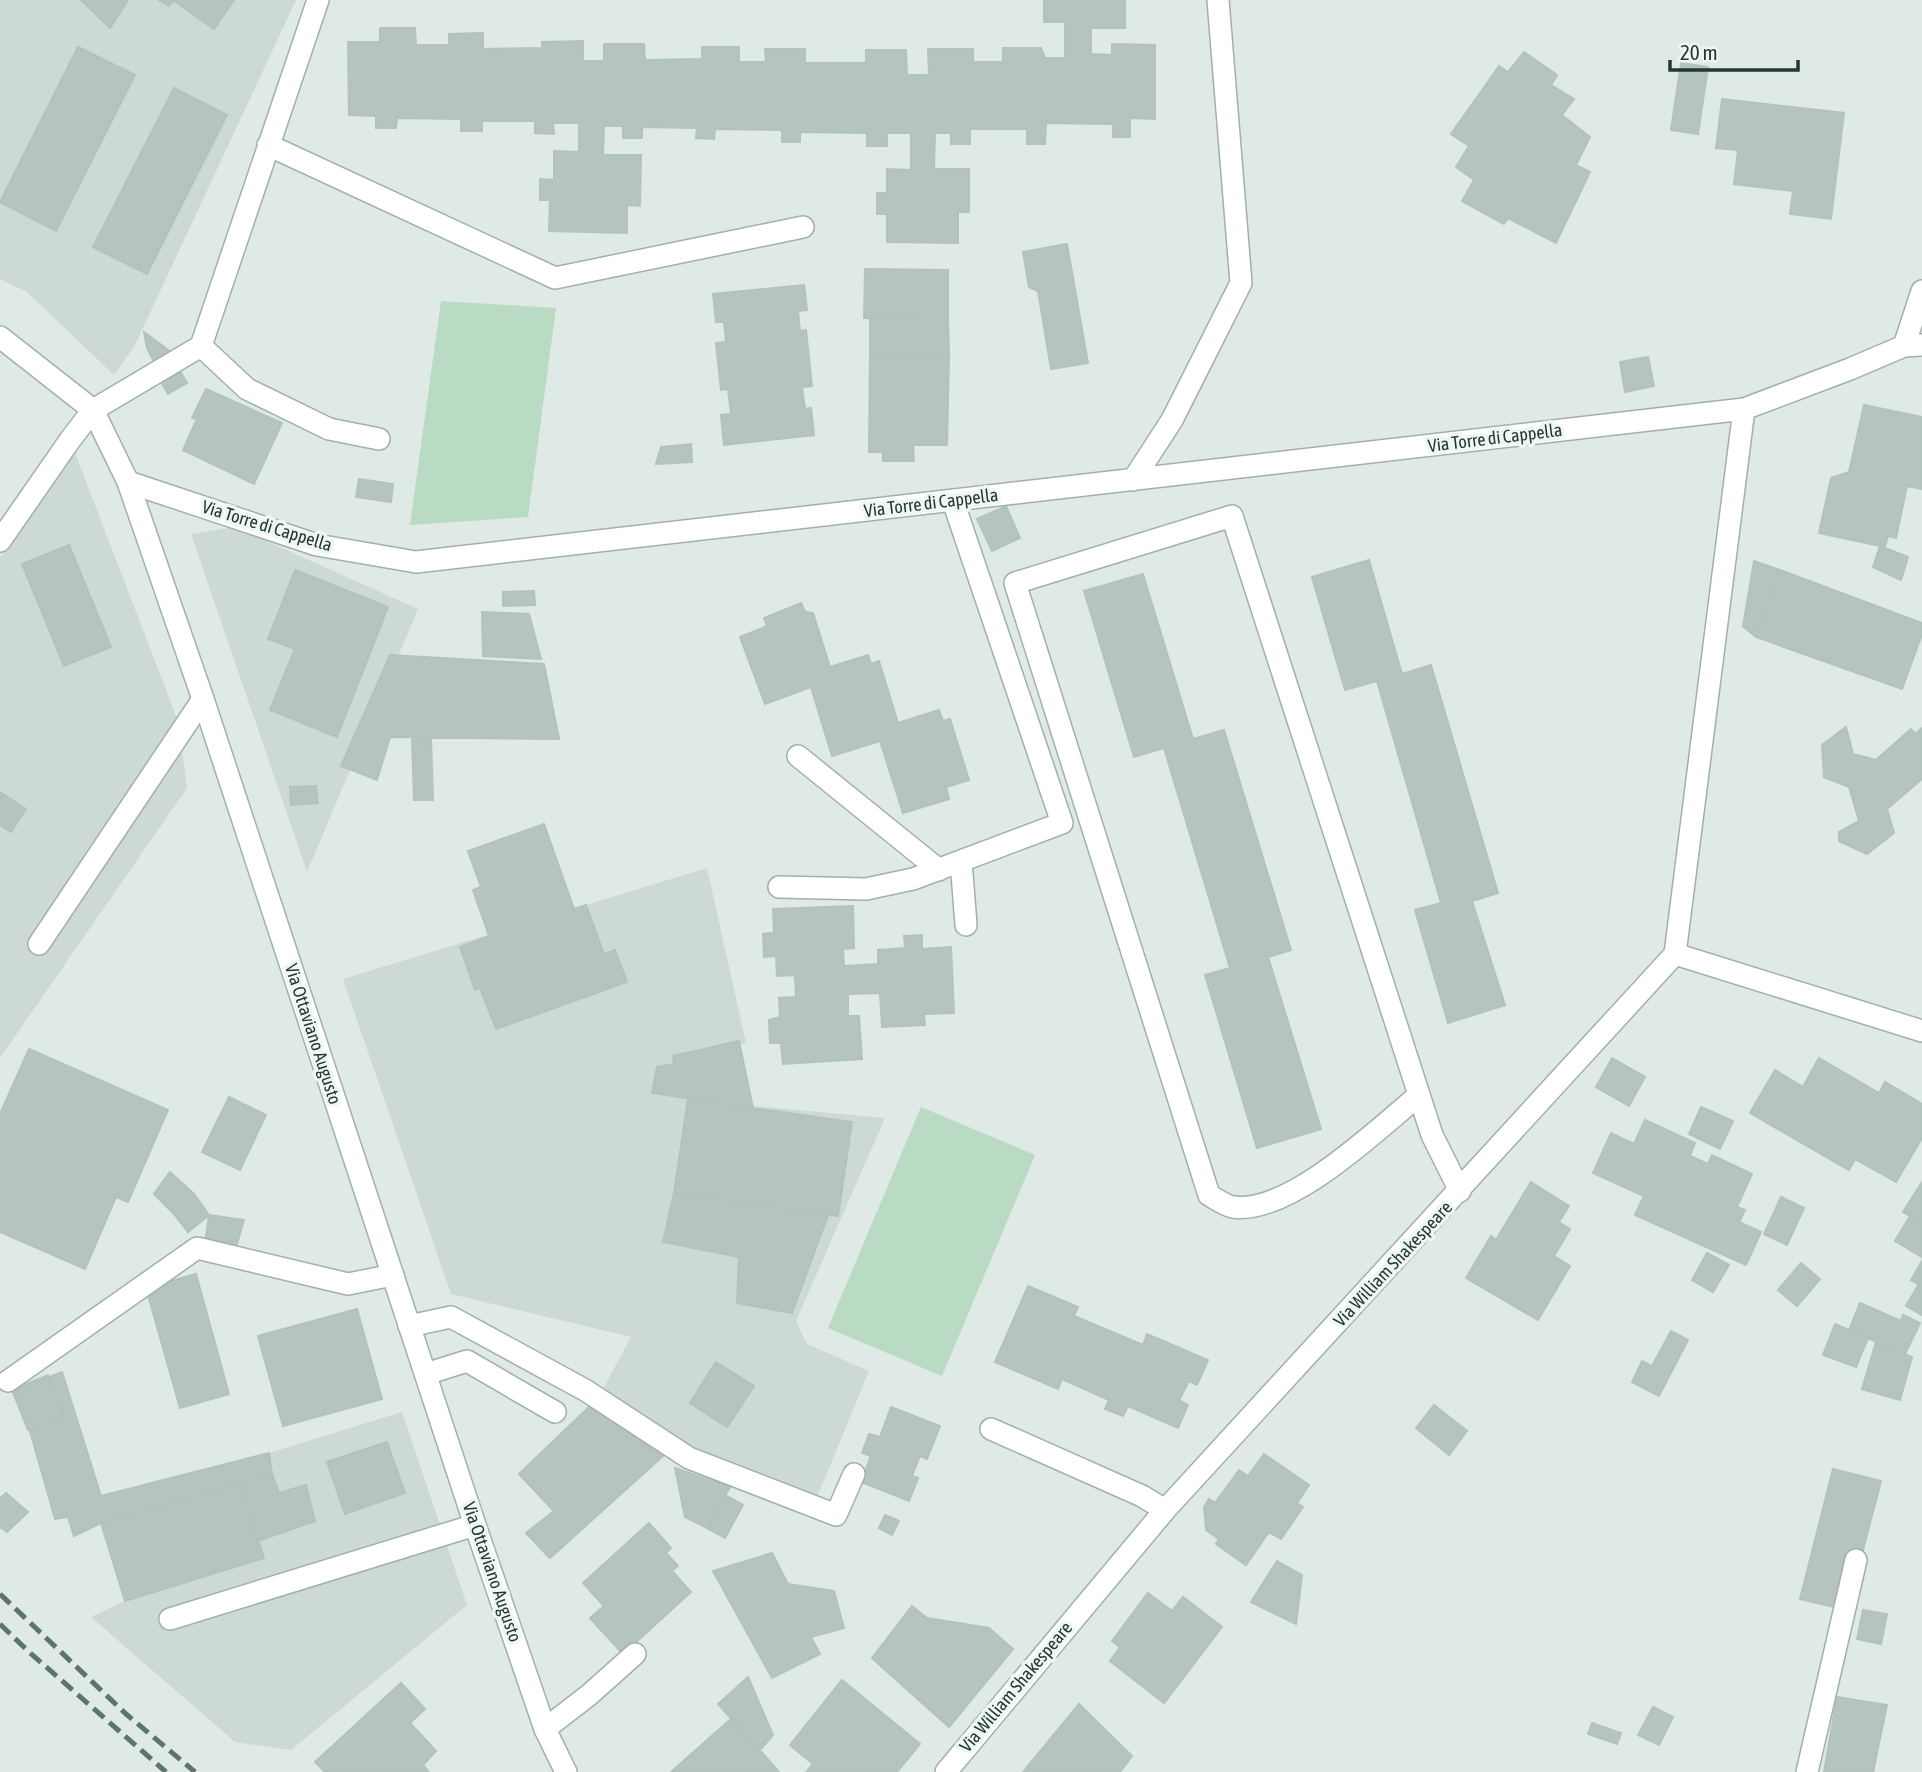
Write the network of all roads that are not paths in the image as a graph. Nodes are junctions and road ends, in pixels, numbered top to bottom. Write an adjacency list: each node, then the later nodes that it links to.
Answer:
1 (318, 0): 3 (street)
2 (1218, 0): 12 (street)
3 (268, 145): 4 (street); 8 (street)
4 (803, 227)
5 (1922, 291): 7 (street, Via Torre di Cappella)
6 (0, 337): 10 (street, Via Ottaviano Augusto)
7 (1913, 345): 9 (street, Via Torre di Cappella)
8 (201, 346): 10 (street); 11 (street)
9 (1744, 409): 12 (street, Via Torre di Cappella); 23 (street)
10 (93, 410): 13 (street, Via Ottaviano Augusto); 15 (street)
11 (379, 439)
12 (1133, 480): 14 (street, Via Torre di Cappella)
13 (128, 482): 14 (street, Via Torre di Cappella); 16 (street, Via Ottaviano Augusto)
14 (953, 501): 18 (street)
15 (0, 541)
16 (203, 699): 22 (street); 27 (street, Via Ottaviano Augusto)
17 (798, 756): 19 (street)
18 (961, 861): 19 (street); 21 (street)
19 (939, 870): 20 (street)
20 (779, 887)
21 (966, 925)
22 (39, 944)
23 (1675, 954): 24 (street); 26 (street, Via William Shakespeare)
24 (1922, 1031)
25 (1419, 1095): 25 (street); 26 (street)
26 (1460, 1191): 34 (street, Via William Shakespeare)
27 (393, 1275): 28 (street, Via Ottaviano Augusto); 30 (street)
28 (409, 1325): 29 (street, Via Ottaviano Augusto); 33 (street)
29 (426, 1374): 31 (street); 35 (street, Via Ottaviano Augusto)
30 (8, 1381)
31 (555, 1412)
32 (990, 1429): 34 (street)
33 (854, 1474)
34 (1166, 1510): 41 (street, Via William Shakespeare)
35 (475, 1525): 37 (street); 39 (street, Via Ottaviano Augusto)
36 (1856, 1560): 42 (street)
37 (170, 1619)
38 (635, 1654): 39 (street)
39 (545, 1728): 40 (street, Via Ottaviano Augusto)
40 (566, 1772)
41 (946, 1772)
42 (1807, 1772)

